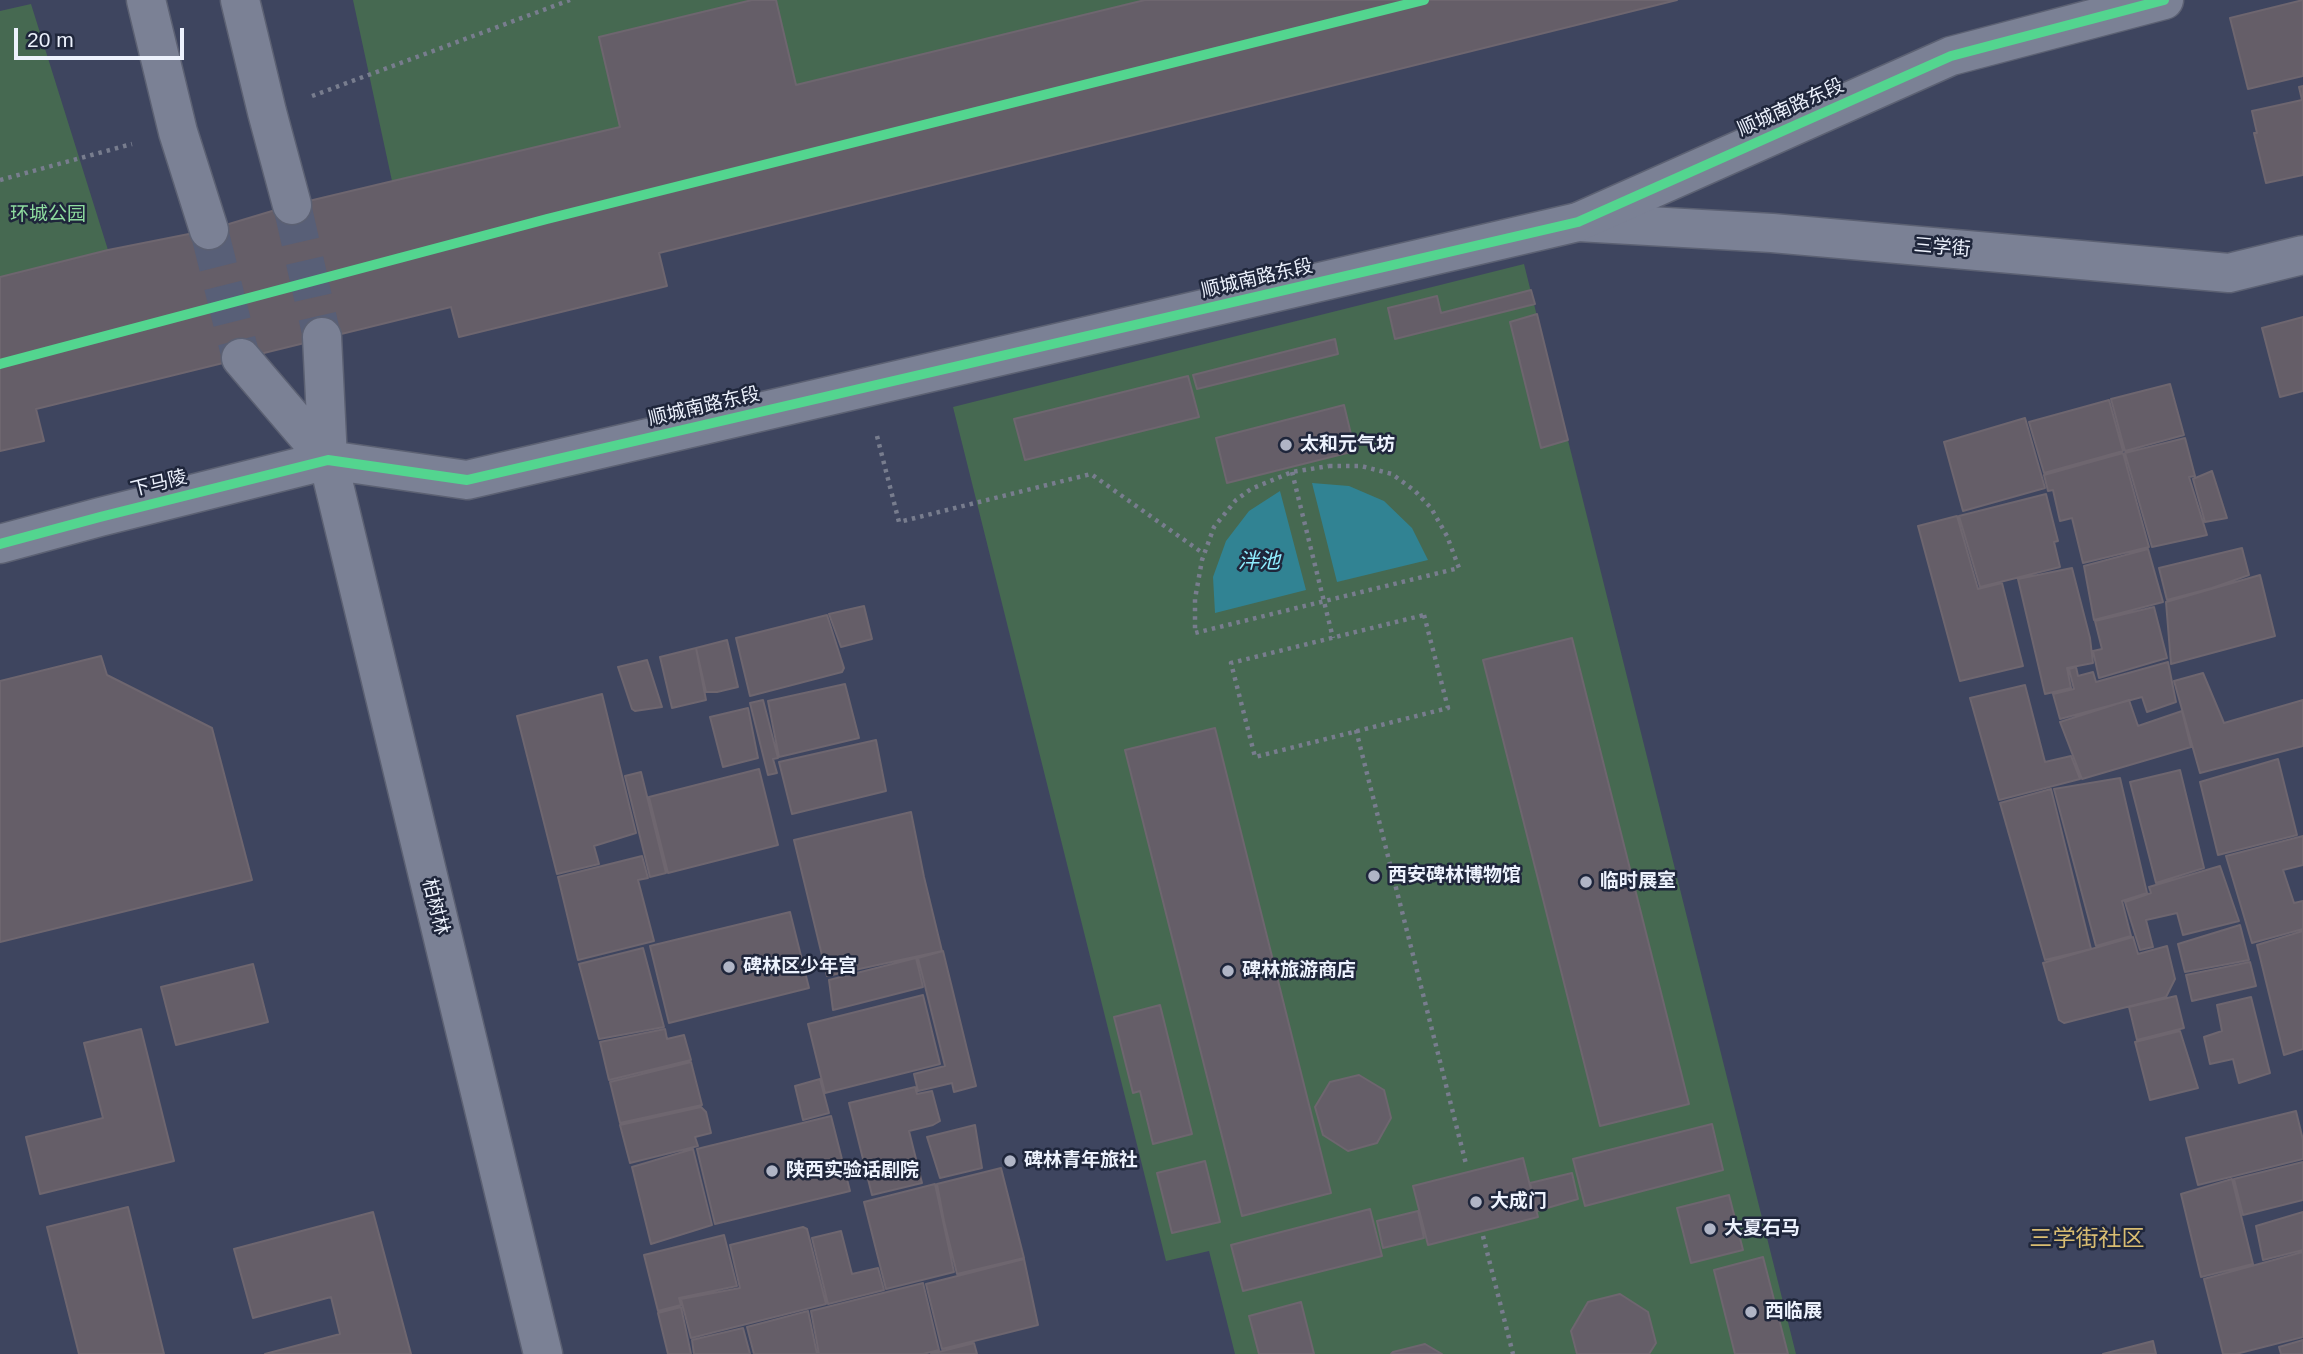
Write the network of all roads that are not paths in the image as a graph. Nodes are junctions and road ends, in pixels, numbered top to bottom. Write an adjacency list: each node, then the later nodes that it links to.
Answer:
1 (146, 0): 6 (street)
2 (2164, 0): 5 (street, 顺城南路东段)
3 (244, 17): 4 (street)
4 (292, 205)
5 (1578, 222): 7 (street, 三学街); 10 (street, 顺城南路东段)
6 (209, 230)
7 (2303, 255)
8 (322, 337): 10 (street, 柏树林)
9 (241, 358): 10 (street)
10 (328, 460): 11 (street, 下马陵); 12 (street, 柏树林)
11 (0, 544)
12 (543, 1354)

